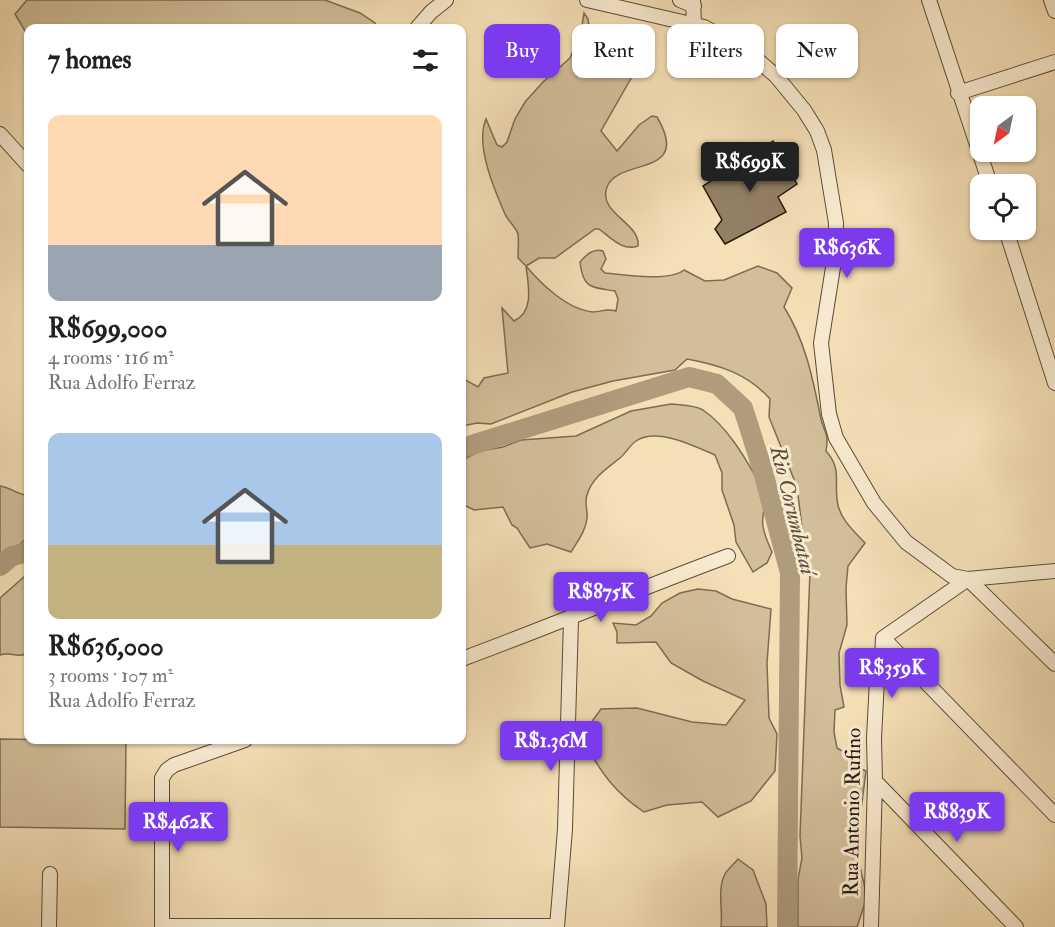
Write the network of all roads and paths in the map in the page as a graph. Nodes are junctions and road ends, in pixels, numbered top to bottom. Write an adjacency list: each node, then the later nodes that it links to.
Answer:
1 (446, 0): 8 (street)
2 (587, 0): 9 (street)
3 (680, 0): 6 (street)
4 (929, 0): 12 (street)
5 (1051, 0): 7 (street)
6 (697, 2): 9 (street)
7 (1055, 11)
8 (420, 24)
9 (694, 24)
10 (1055, 62): 12 (street)
11 (764, 66): 20 (street)
12 (958, 93): 15 (street)
13 (0, 134): 14 (street)
14 (24, 161)
15 (986, 174)
16 (1009, 240): 17 (street)
17 (1055, 383)
18 (728, 556): 21 (street)
19 (1055, 571): 20 (street)
20 (968, 579): 22 (street); 24 (street)
21 (571, 619): 23 (street); 30 (street)
22 (883, 638): 26 (street, Rua Antonio Rufino); 27 (street)
23 (466, 658)
24 (1055, 664)
25 (234, 744): 29 (street)
26 (875, 782): 32 (street, Rua Antonio Rufino); 33 (street)
27 (1055, 815)
28 (50, 874): 31 (street)
29 (162, 926): 30 (street)
30 (557, 926)
31 (49, 927)
32 (871, 927)
33 (1016, 927)

